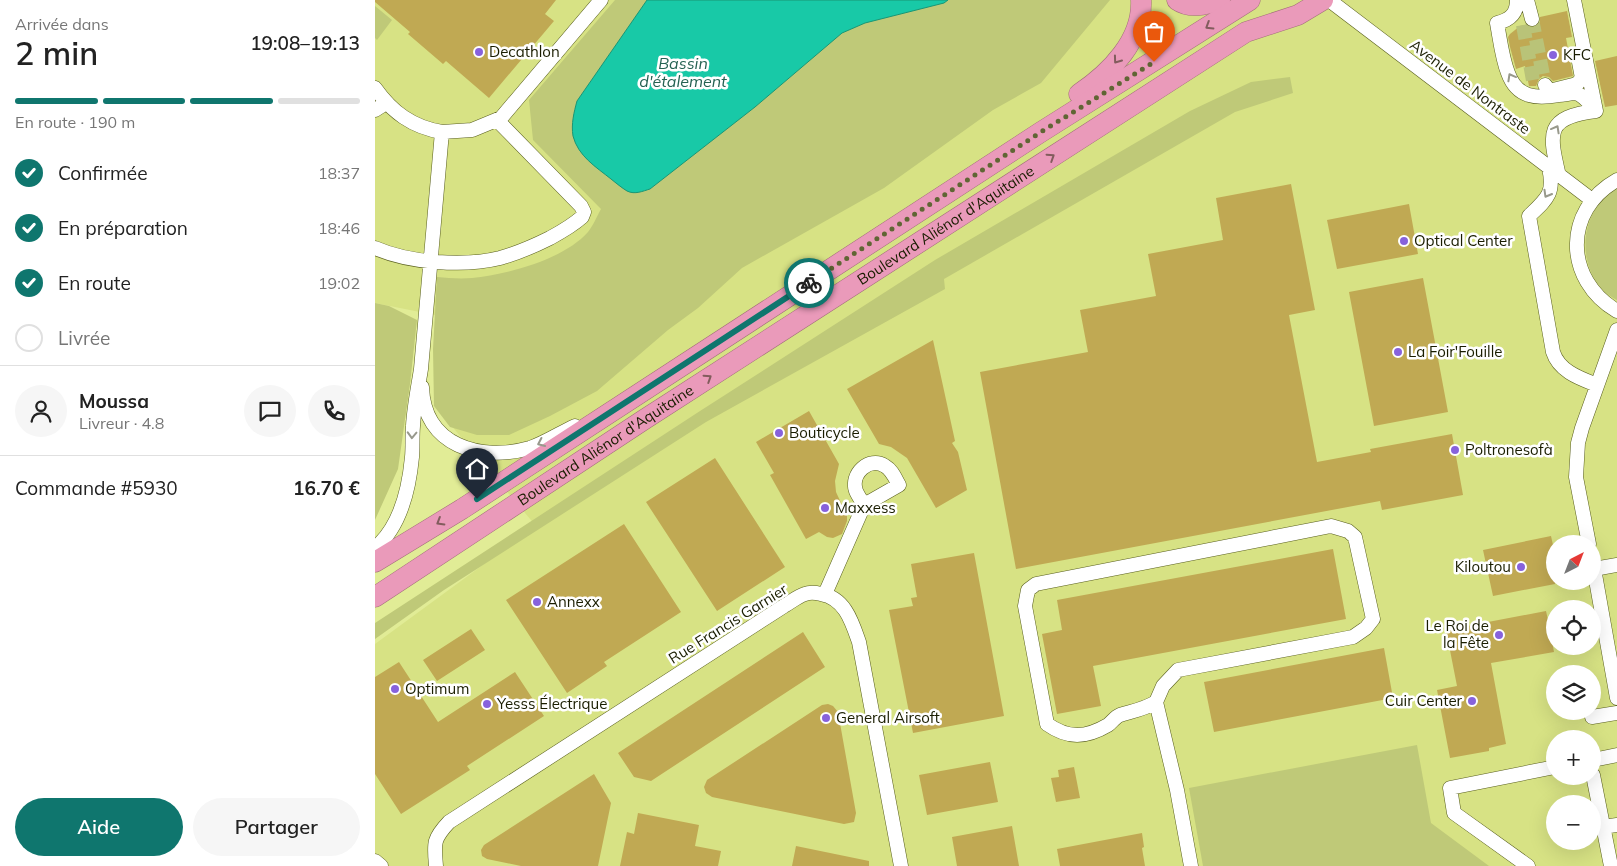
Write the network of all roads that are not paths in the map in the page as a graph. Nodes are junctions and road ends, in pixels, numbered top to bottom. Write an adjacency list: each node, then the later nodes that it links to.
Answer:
1 (601, 0): 19 (street)
2 (1141, 0): 21 (highway, one-way to 21)
3 (1177, 0): 4 (highway)
4 (1220, 0)
5 (1250, 0): 21 (highway, Boulevard Aliénor d'Aquitaine, one-way to 21)
6 (1296, 0): 14 (highway)
7 (1323, 0): 14 (highway, Boulevard Aliénor d'Aquitaine)
8 (1329, 0): 22 (street, Avenue de Nontraste)
9 (1517, 0): 12 (street)
10 (1527, 0): 12 (street)
11 (1574, 0): 13 (street)
12 (1522, 20): 16 (street, one-way to 12)
13 (1580, 28): 16 (street); 18 (street)
14 (1246, 32): 40 (highway, Boulevard Aliénor d'Aquitaine, one-way to 14)
15 (375, 88): 17 (street)
16 (1541, 89): 18 (street)
17 (380, 106): 20 (street)
18 (1596, 110): 22 (street, one-way to 18)
19 (497, 120): 20 (street); 26 (street)
20 (442, 132): 26 (street)
21 (1041, 132): 31 (highway, Boulevard Aliénor d'Aquitaine)
22 (1554, 172): 24 (street, Avenue de Nontraste); 30 (street, one-way to 30)
23 (1617, 180): 24 (street)
24 (1592, 200): 27 (street)
25 (375, 248): 26 (street)
26 (431, 260): 29 (street)
27 (1617, 311)
28 (1617, 330): 30 (street)
29 (421, 369): 31 (street, one-way to 29); 34 (street, one-way to 34)
30 (1597, 385): 33 (street)
31 (632, 399): 35 (highway, Boulevard Aliénor d'Aquitaine, one-way to 35)
32 (864, 505): 39 (street)
33 (1587, 535)
34 (375, 548)
35 (375, 562)
36 (1617, 565): 37 (street)
37 (1601, 566)
38 (1597, 590): 41 (street)
39 (825, 594): 53 (street, Rue Francis Garnier); 54 (street)
40 (375, 597)
41 (1617, 698)
42 (1156, 702): 42 (street); 55 (street)
43 (1617, 713): 44 (street)
44 (1601, 716)
45 (1617, 755): 46 (street)
46 (1601, 758)
47 (1546, 769): 56 (street)
48 (1595, 785): 50 (street)
49 (1617, 825): 50 (street)
50 (1603, 827): 57 (street)
51 (375, 861): 52 (street)
52 (381, 866)
53 (436, 866)
54 (901, 866)
55 (1191, 866)
56 (1529, 866)
57 (1611, 866)

